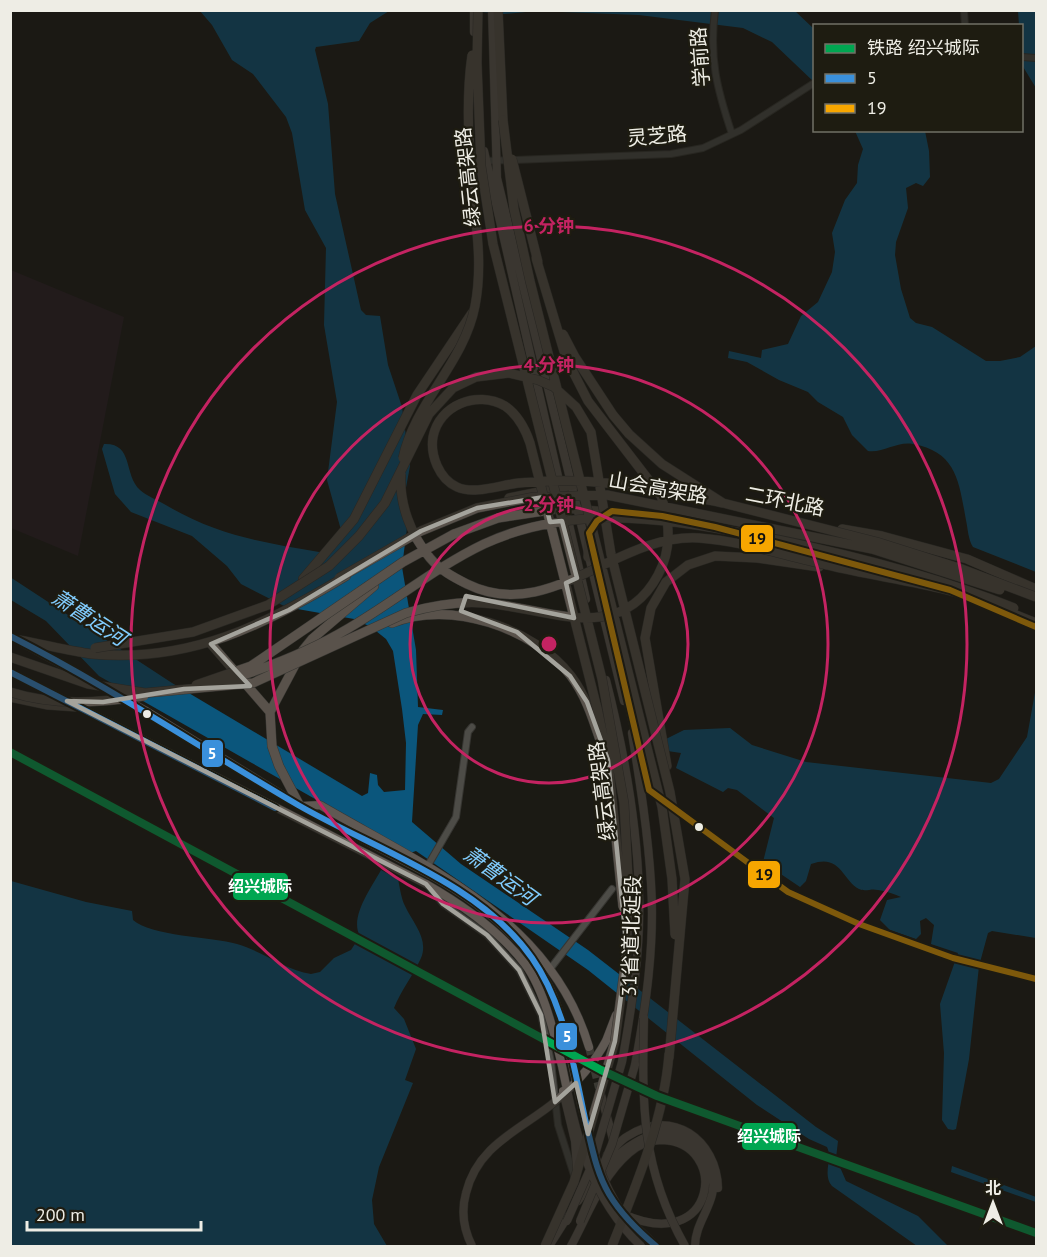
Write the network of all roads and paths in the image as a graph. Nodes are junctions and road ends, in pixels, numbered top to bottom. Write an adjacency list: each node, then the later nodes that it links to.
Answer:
1 (492, 10): 8 (main road, 31省道北延段)
2 (498, 10): 6 (highway, 绿云高架路)
3 (715, 10): 7 (street, 学前路)
4 (475, 15): 9 (main road); 11 (highway, bridge); 48 (highway, 绿云高架路, bridge)
5 (812, 85): 7 (street, 灵芝路)
6 (503, 120): 10 (highway, bridge); 53 (highway, 绿云高架路, bridge)
7 (732, 134): 8 (street, 灵芝路)
8 (496, 160): 9 (street, 灵芝路); 12 (main road, 31省道北延段)
9 (485, 161): 13 (main road)
10 (536, 258): 14 (highway, bridge); 28 (highway, bridge)
11 (475, 309): 21 (highway, bridge); 25 (highway)
12 (570, 485): 13 (highway, 二环北路); 16 (main road, 31省道北延段); 22 (highway, 二环北路)
13 (559, 486): 15 (main road); 30 (highway, 二环北路, bridge)
14 (723, 502): 23 (highway, bridge); 40 (highway, bridge)
15 (564, 508): 16 (highway); 20 (highway, bridge); 44 (main road)
16 (575, 508): 17 (highway); 19 (main road, 31省道北延段)
17 (612, 511): 18 (highway); 27 (highway)
18 (589, 533): 19 (highway); 41 (highway)
19 (588, 557): 51 (main road, 31省道北延段)
20 (404, 562): 35 (highway, bridge); 38 (highway, bridge)
21 (850, 571): 27 (highway, bridge); 42 (highway, bridge)
22 (1036, 589)
23 (1036, 597)
24 (1036, 603): 31 (highway, 山会高架路, bridge)
25 (268, 605): 31 (highway, bridge); 42 (highway, bridge)
26 (1036, 617): 34 (highway, 山会高架路, bridge)
27 (1036, 625)
28 (360, 636): 34 (highway, bridge); 40 (highway, bridge)
29 (13, 637): 31 (highway); 43 (main road)
30 (211, 644): 31 (highway, 二环北路); 38 (highway)
31 (93, 651)
32 (10, 657): 34 (highway, bridge)
33 (10, 672): 37 (main road)
34 (201, 688)
35 (10, 692)
36 (10, 697): 37 (highway)
37 (77, 706): 46 (main road)
38 (270, 716): 43 (highway)
39 (472, 728): 45 (street)
40 (608, 760): 48 (highway, bridge)
41 (649, 790): 50 (street)
42 (670, 792): 53 (highway, bridge)
43 (300, 806): 45 (main road)
44 (635, 829): 59 (main road, bridge); 60 (main road, bridge)
45 (428, 868): 49 (main road); 58 (main road, bridge)
46 (426, 884): 54 (main road, bridge); 57 (street)
47 (612, 889): 49 (street)
48 (627, 951): 61 (highway, 绿云高架路, bridge)
49 (550, 969): 52 (main road)
50 (1036, 979)
51 (644, 1018): 63 (main road, 31省道北延段, bridge); 68 (main road, bridge)
52 (589, 1047)
53 (669, 1058): 65 (highway, 绿云高架路, bridge)
54 (562, 1066): 59 (main road, bridge); 66 (main road, bridge)
55 (599, 1088): 56 (main road)
56 (615, 1148): 57 (main road); 70 (main road)
57 (576, 1184): 61 (street)
58 (623, 1214): 64 (main road); 67 (main road)
59 (563, 1221): 61 (main road); 62 (main road)
60 (472, 1246)
61 (547, 1246): 69 (main road)
62 (553, 1246)
63 (567, 1246)
64 (571, 1246)
65 (612, 1246)
66 (641, 1246)
67 (656, 1246)
68 (685, 1246)
69 (695, 1246)
70 (699, 1246)

